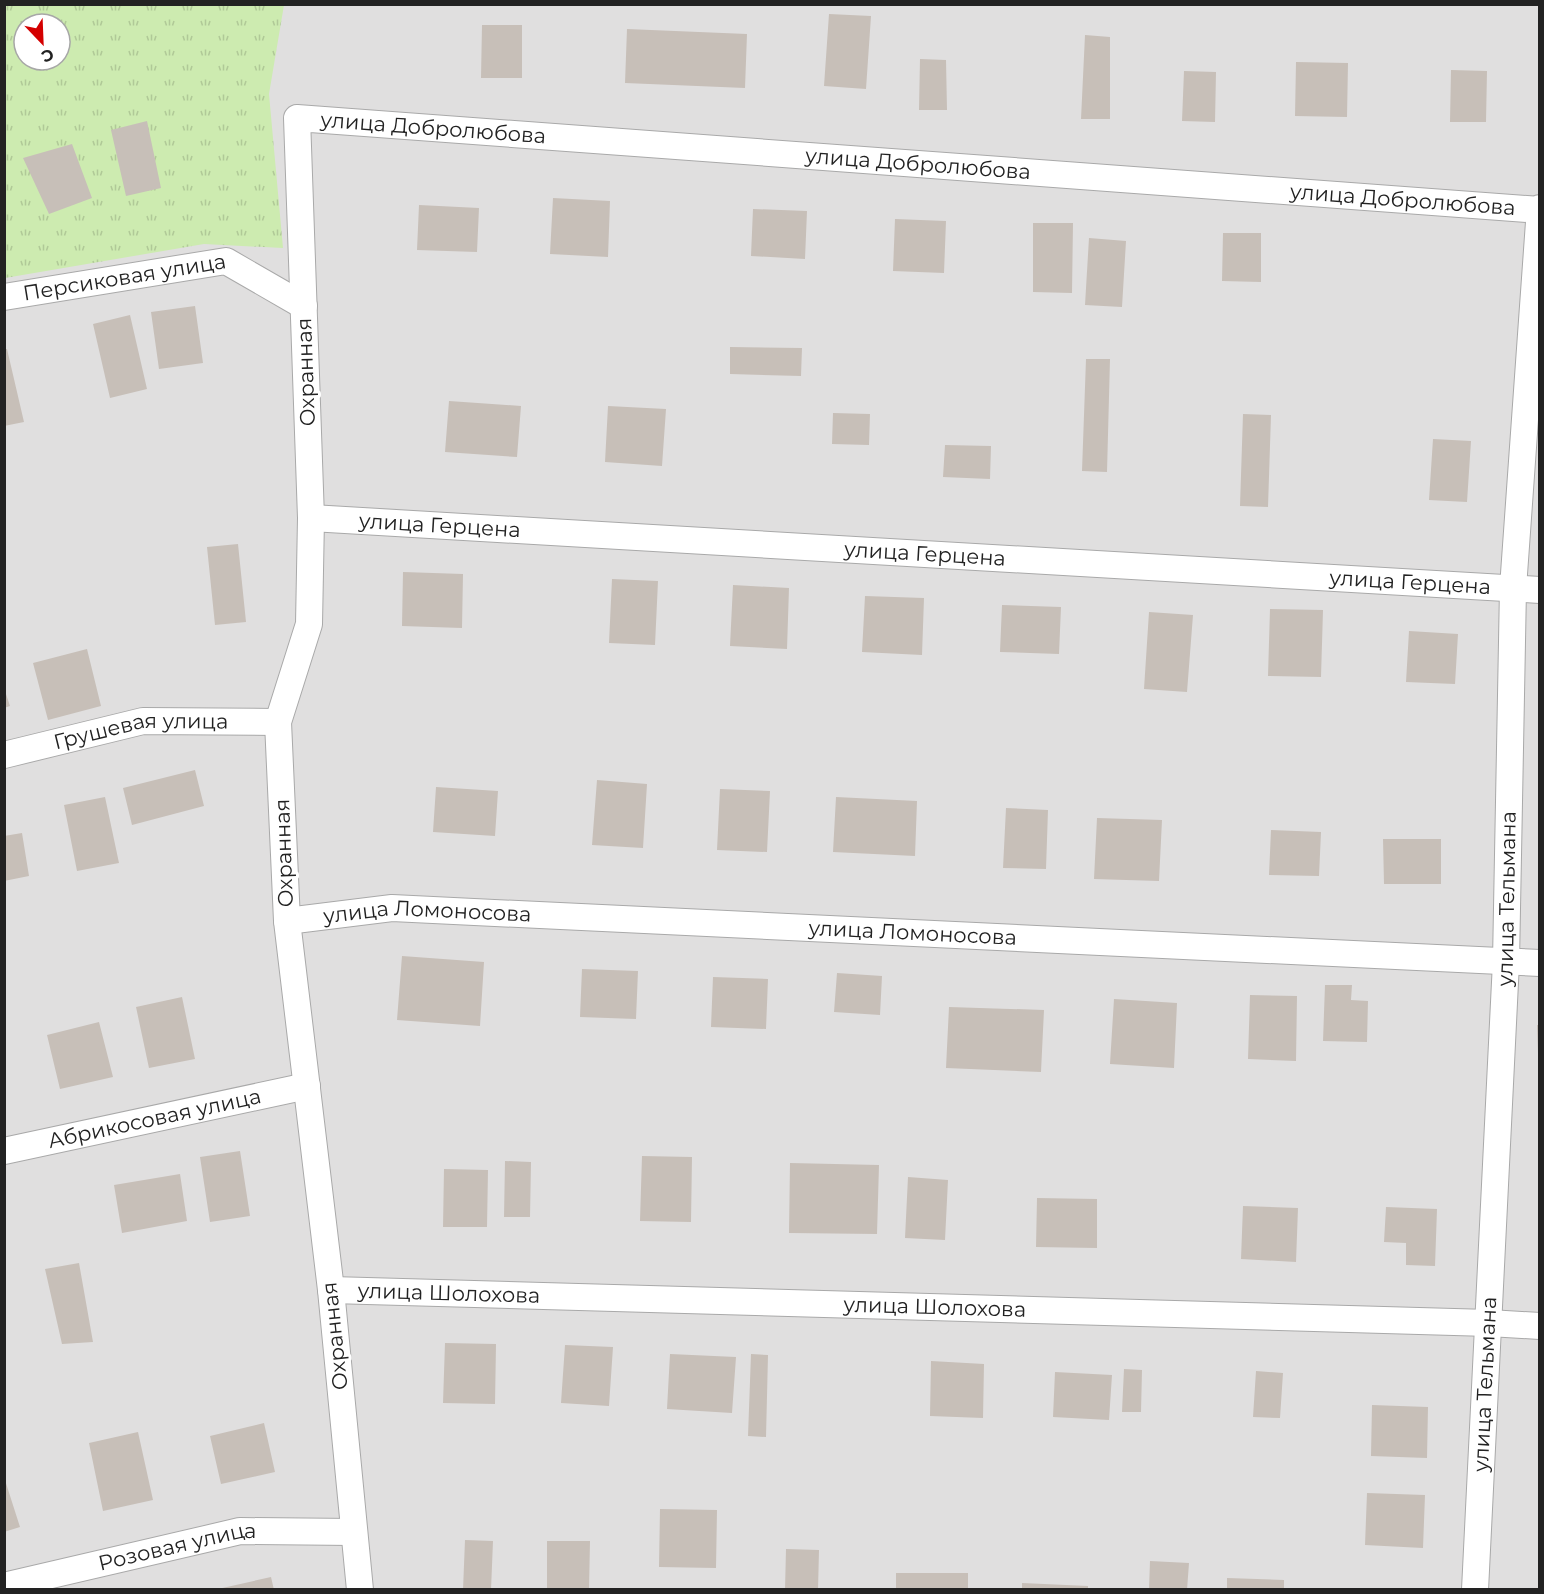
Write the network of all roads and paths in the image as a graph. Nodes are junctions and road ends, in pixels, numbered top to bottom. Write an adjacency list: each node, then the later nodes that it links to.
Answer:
1 (297, 118): 2 (street, улица Добролюбова); 4 (street, Охранная)
2 (1539, 210): 6 (street, улица Тельмана)
3 (4, 297): 4 (street, Персиковая улица)
4 (304, 306): 5 (street, Охранная)
5 (311, 518): 6 (street, улица Герцена); 8 (street, Охранная)
6 (1513, 588): 7 (street, улица Герцена); 11 (street, улица Тельмана)
7 (1539, 590)
8 (278, 722): 9 (street, Грушевая улица); 10 (street, Охранная)
9 (4, 755)
10 (286, 921): 11 (street, улица Ломоносова); 13 (street, Охранная)
11 (1506, 962): 12 (street, улица Ломоносова); 16 (street, улица Тельмана)
12 (1539, 963)
13 (306, 1086): 14 (street, Абрикосовая улица); 15 (street, Охранная)
14 (4, 1151)
15 (331, 1290): 16 (street, улица Шолохова); 18 (street, Охранная)
16 (1489, 1323): 17 (street, улица Шолохова); 21 (street, улица Тельмана)
17 (1539, 1326)
18 (354, 1532): 19 (street, Розовая улица); 20 (street, Охранная)
19 (4, 1586)
20 (360, 1590)
21 (1476, 1590)

